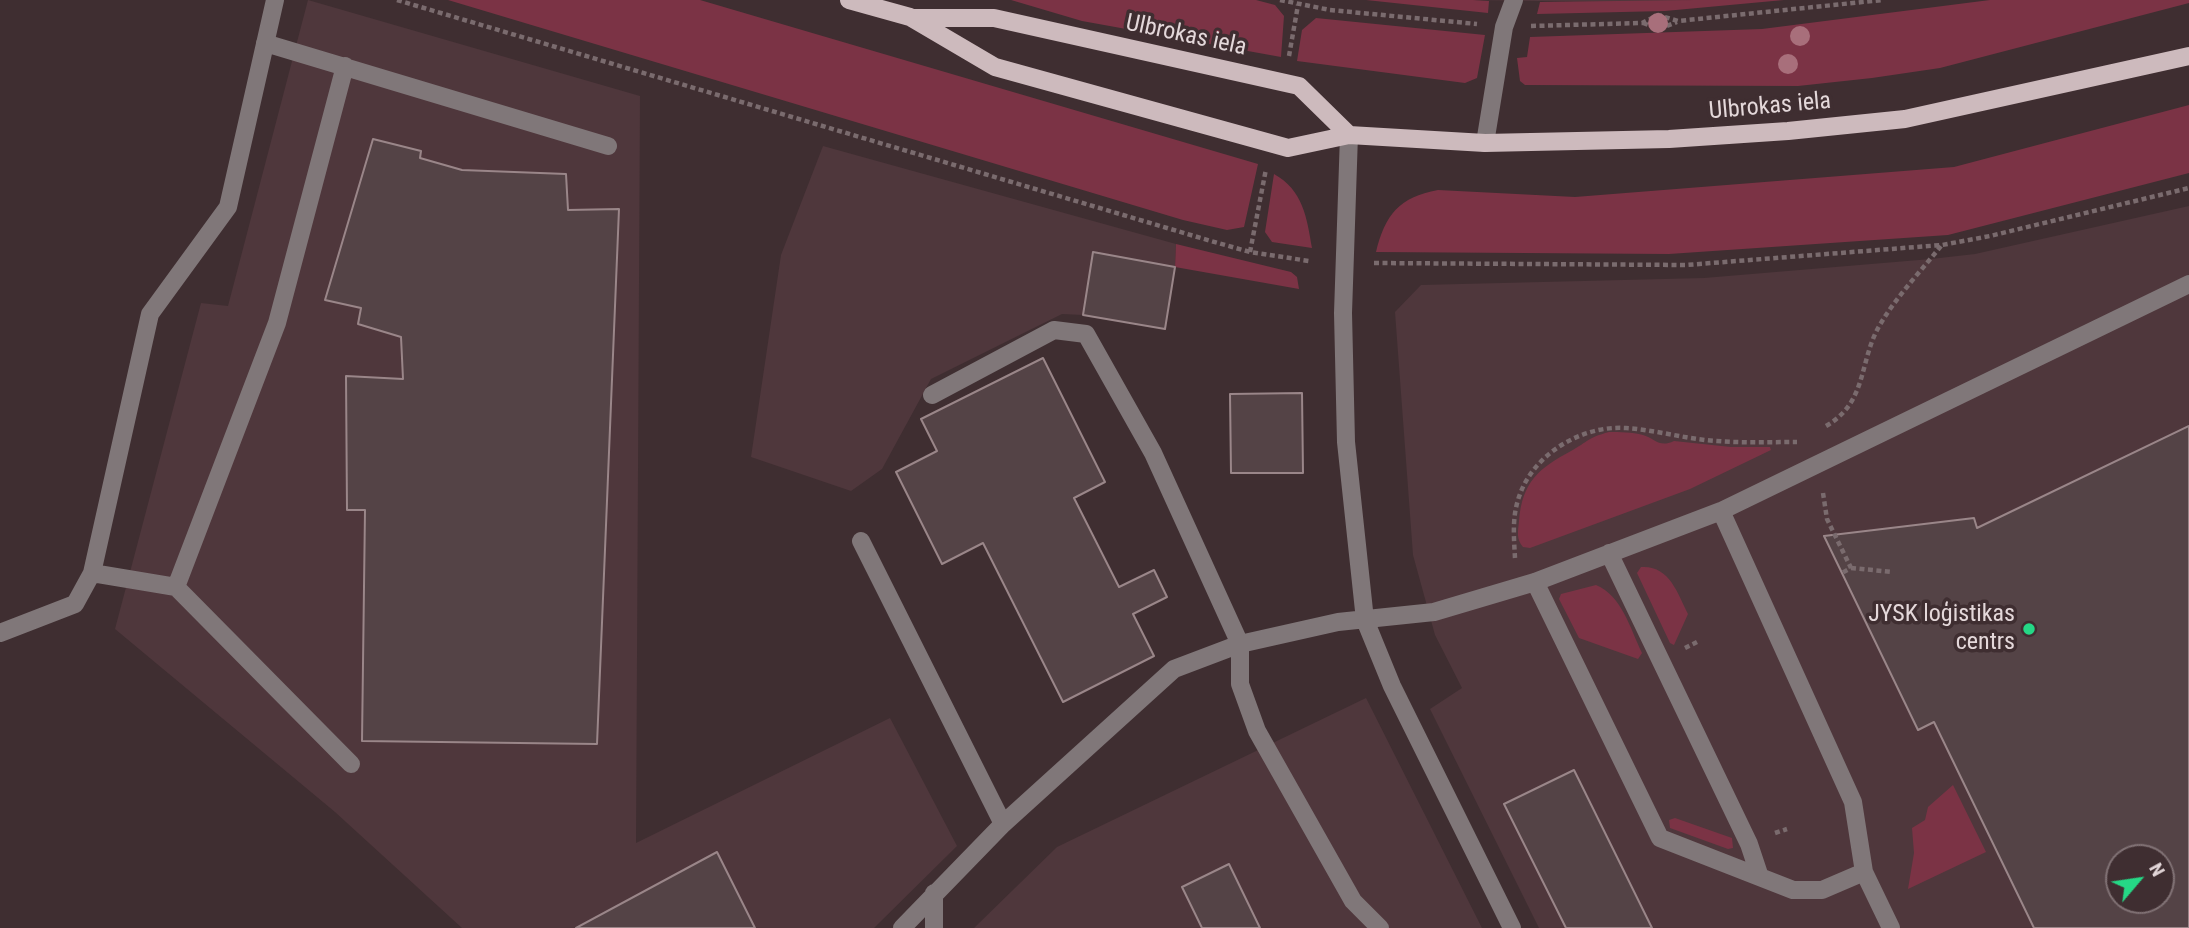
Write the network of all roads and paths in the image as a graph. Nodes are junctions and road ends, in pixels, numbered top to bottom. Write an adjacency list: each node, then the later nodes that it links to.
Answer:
1 (275, 0): 13 (street)
2 (397, 0): 23 (path)
3 (849, 0): 9 (main road, Ulbrokas iela)
4 (1280, 0): 8 (path)
5 (1514, 0): 12 (street)
6 (1882, 0): 7 (path)
7 (1835, 3): 10 (path)
8 (1298, 5): 12 (path); 15 (path)
9 (910, 18): 17 (main road, Ulbrokas iela); 17 (main road, Ulbrokas iela)
10 (1678, 21): 11 (path); 11 (path)
11 (1642, 23): 12 (path)
12 (1504, 27): 18 (street)
13 (265, 43): 16 (street); 36 (street)
14 (2189, 56): 18 (main road, Ulbrokas iela)
15 (1288, 59)
16 (345, 66): 19 (street); 39 (street)
17 (1349, 135): 18 (main road, Ulbrokas iela); 40 (street)
18 (1485, 143)
19 (608, 146)
20 (1266, 168): 23 (path)
21 (2189, 188): 22 (path)
22 (1942, 244): 25 (path); 28 (path)
23 (1250, 252): 24 (path)
24 (1309, 261)
25 (1374, 263)
26 (2189, 284): 29 (street)
27 (932, 395): 42 (street)
28 (1822, 428)
29 (1813, 466): 30 (street); 33 (path); 34 (path)
30 (1721, 511): 32 (street); 45 (street)
31 (861, 541): 44 (street)
32 (1609, 554): 38 (street); 46 (street)
33 (1515, 558)
34 (1851, 568): 35 (path); 37 (path)
35 (1893, 572)
36 (92, 573): 39 (street); 41 (street)
37 (1840, 574)
38 (1535, 582): 40 (street); 46 (street)
39 (176, 587): 43 (street)
40 (1365, 620): 42 (street); 51 (street)
41 (0, 633)
42 (1240, 644): 44 (street); 50 (street)
43 (351, 764)
44 (1003, 824): 47 (street)
45 (1864, 872): 46 (street); 52 (street)
46 (1760, 877)
47 (934, 893): 48 (street); 49 (street)
48 (902, 928)
49 (934, 928)
50 (1380, 928)
51 (1512, 928)
52 (1891, 928)

